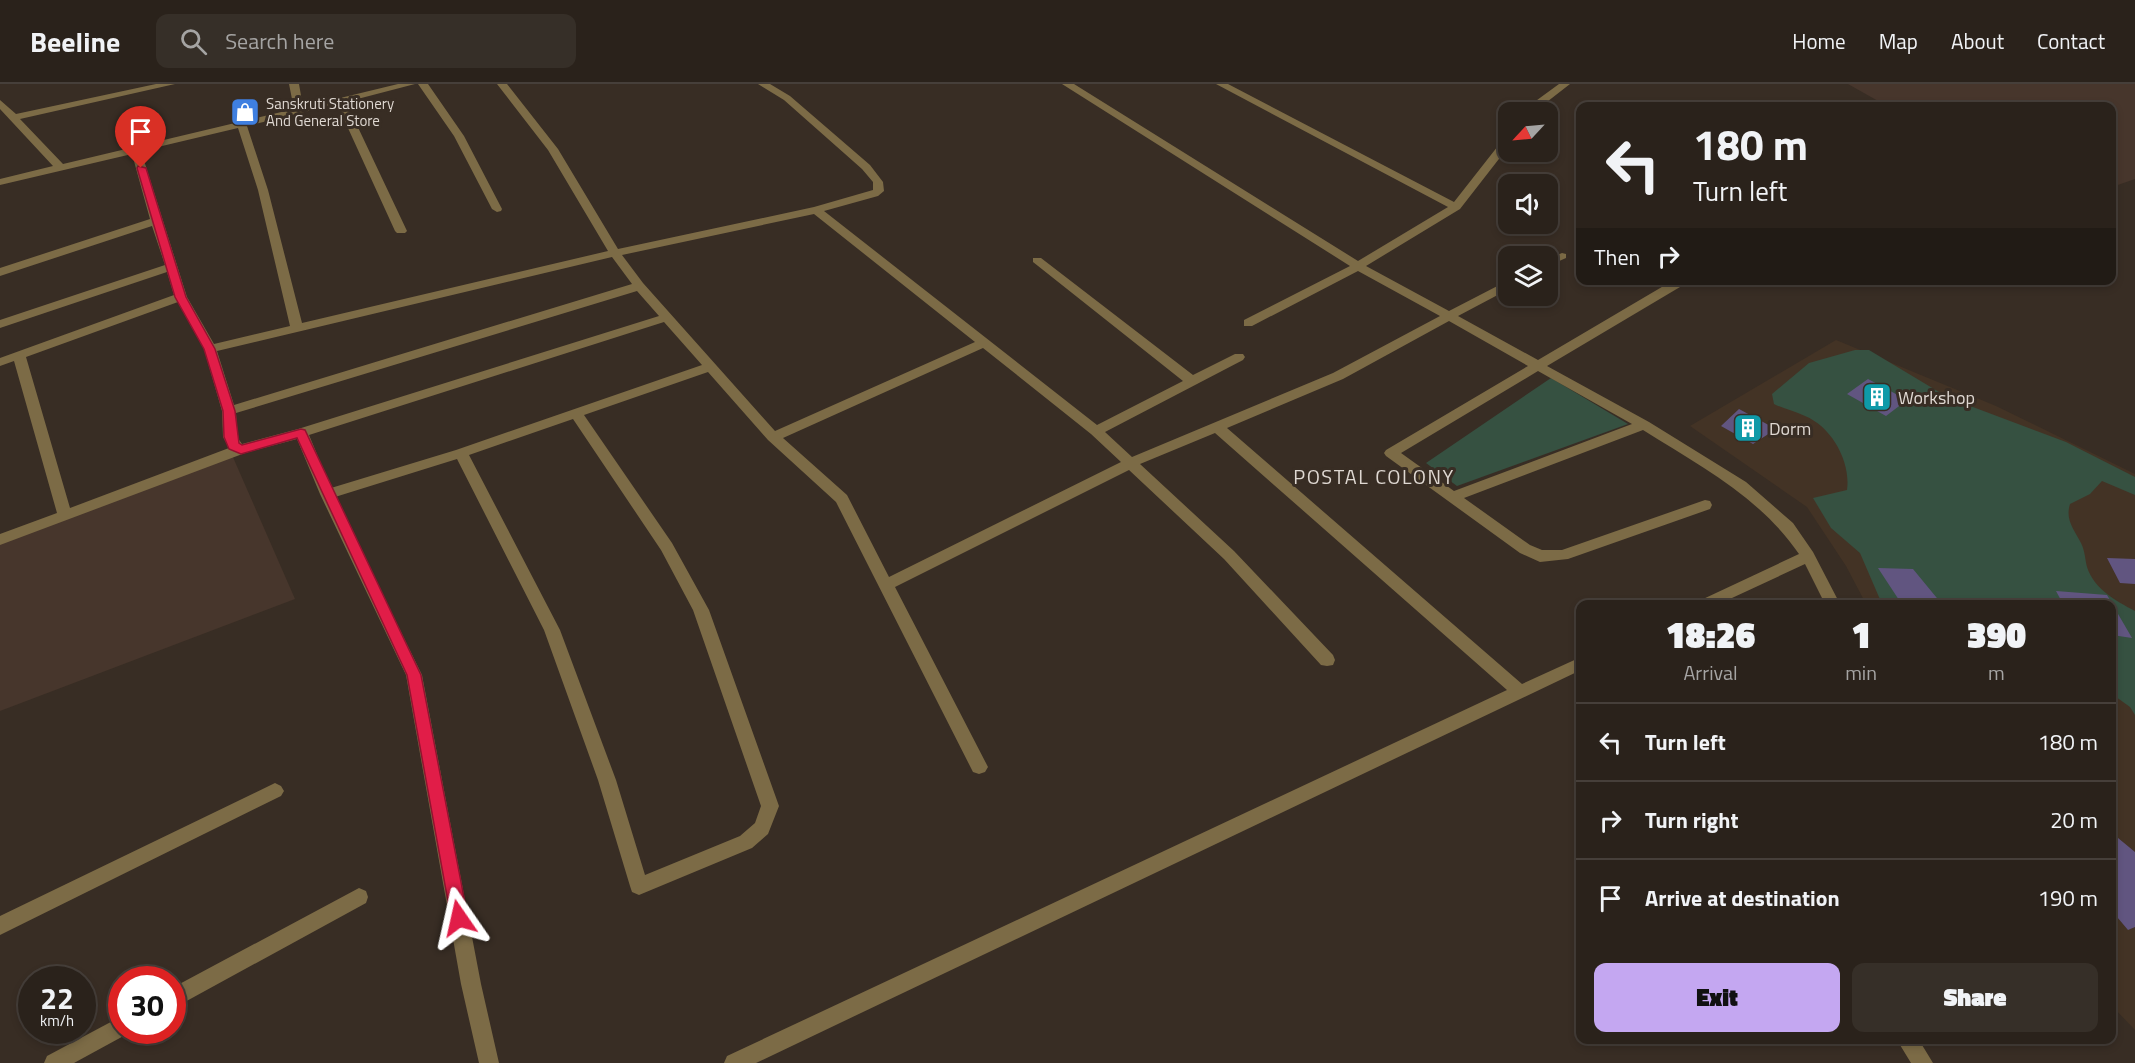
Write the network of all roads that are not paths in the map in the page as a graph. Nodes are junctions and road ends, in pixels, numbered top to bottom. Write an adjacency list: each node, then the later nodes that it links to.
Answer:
1 (170, 84): 14 (street)
2 (294, 84): 13 (street)
3 (410, 84): 10 (street)
4 (423, 84): 21 (street)
5 (502, 84): 25 (street)
6 (763, 84): 22 (street)
7 (1067, 84): 29 (street)
8 (1221, 84): 20 (street)
9 (1565, 84): 11 (street)
10 (341, 102): 13 (street); 24 (street)
11 (1540, 102)
12 (0, 103): 14 (street)
13 (299, 112): 15 (street)
14 (14, 117): 18 (street)
15 (242, 125): 16 (street); 40 (street)
16 (136, 151): 18 (street); 23 (street)
17 (1498, 153): 20 (street)
18 (61, 168): 19 (street)
19 (0, 182)
20 (1456, 207): 29 (street)
21 (497, 209)
22 (816, 210): 25 (street); 41 (street)
23 (156, 221): 30 (street); 31 (street)
24 (401, 231)
25 (615, 253): 33 (street); 40 (street)
26 (1562, 256): 27 (street)
27 (1558, 258)
28 (1037, 260): 48 (street)
29 (1358, 266): 36 (street); 38 (street)
30 (171, 267): 35 (street); 39 (street)
31 (0, 272)
32 (1674, 285): 46 (street)
33 (639, 286): 37 (street); 49 (street)
34 (1498, 290): 36 (street)
35 (181, 297): 42 (street); 43 (street)
36 (1448, 316): 46 (street); 52 (street)
37 (665, 318): 47 (street); 54 (street)
38 (1248, 323)
39 (0, 324)
40 (297, 328): 42 (street)
41 (985, 342): 53 (street); 55 (street)
42 (210, 349): 49 (street)
43 (20, 355): 45 (street); 62 (street)
44 (1239, 357): 48 (street)
45 (0, 362)
46 (1540, 366): 51 (street); 60 (street)
47 (710, 367): 50 (street); 55 (street)
48 (1192, 381): 53 (street)
49 (229, 411): 56 (street)
50 (576, 413): 57 (street); 57 (street)
51 (1644, 425): 60 (street); 64 (street)
52 (1217, 427): 58 (street); 70 (street)
53 (1096, 431): 58 (street)
54 (301, 433): 56 (street); 59 (street)
55 (773, 437): 65 (street)
56 (241, 449): 62 (street)
57 (461, 453): 59 (street)
58 (1131, 463): 65 (street); 68 (street)
59 (327, 494): 79 (street)
60 (1452, 497): 61 (street)
61 (1705, 505)
62 (65, 514): 63 (street)
63 (0, 540)
64 (1808, 556): 66 (street); 67 (street)
65 (886, 585): 71 (street)
66 (1714, 600)
67 (1830, 600)
68 (1327, 660)
69 (1576, 665): 70 (street)
70 (1520, 692): 80 (street)
71 (978, 767)
72 (275, 791): 74 (street)
73 (359, 897): 75 (street)
74 (0, 926)
75 (186, 991)
76 (108, 1034): 78 (street)
77 (1910, 1044): 81 (street)
78 (54, 1063)
79 (489, 1063)
80 (734, 1063)
81 (1923, 1063)

